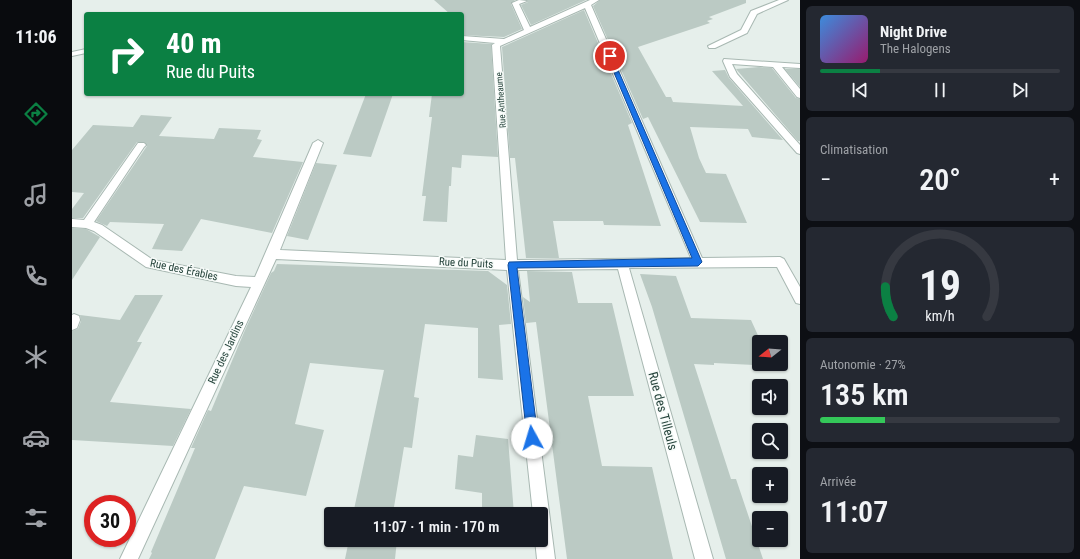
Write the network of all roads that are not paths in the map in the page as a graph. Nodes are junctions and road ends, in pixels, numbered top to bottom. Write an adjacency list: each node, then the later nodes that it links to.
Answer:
1 (785, 0): 7 (street)
2 (524, 1): 4 (street)
3 (591, 2): 4 (street); 19 (street)
4 (528, 30): 6 (street)
5 (464, 38): 6 (street)
6 (505, 41): 21 (street, Rue Antheaume)
7 (712, 46)
8 (84, 51): 9 (street)
9 (72, 54)
10 (775, 64): 11 (street); 12 (street); 15 (street)
11 (800, 66)
12 (800, 95)
13 (318, 142): 18 (street, Rue des Jardins)
14 (141, 145): 17 (street)
15 (800, 152)
16 (72, 223): 17 (street, Rue des Érables)
17 (87, 224): 22 (street, Rue des Érables)
18 (272, 254): 21 (street, Rue du Puits); 22 (street, Rue des Jardins)
19 (698, 262): 20 (street, Rue du Puits); 23 (street, Rue du Puits)
20 (622, 263): 21 (street, Rue du Puits); 28 (street, Rue des Tilleuls)
21 (512, 265): 24 (street)
22 (258, 282): 26 (street, Rue des Jardins)
23 (800, 299)
24 (540, 507)
25 (545, 547): 27 (street)
26 (129, 559)
27 (546, 559)
28 (704, 559)

